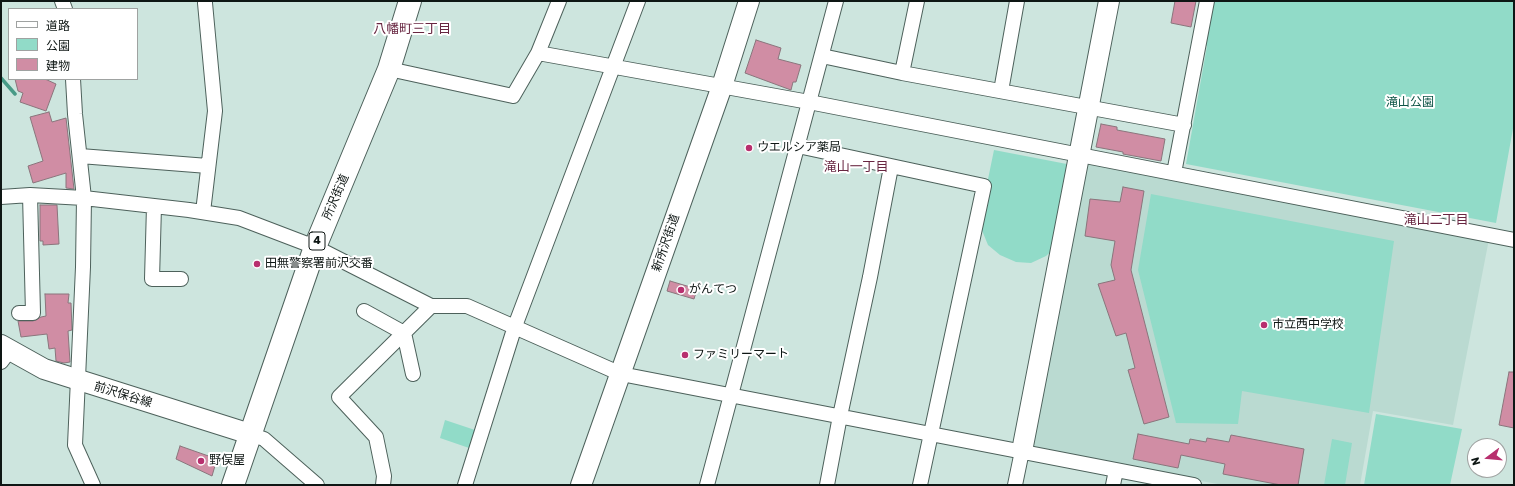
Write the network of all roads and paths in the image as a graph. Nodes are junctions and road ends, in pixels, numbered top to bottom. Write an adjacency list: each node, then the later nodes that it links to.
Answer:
1 (410, 1): 14 (main road, 所沢街道 / 4)
2 (559, 1): 11 (street)
3 (638, 1): 13 (street)
4 (749, 1): 17 (street, 新所沢街道)
5 (836, 1): 12 (street)
6 (917, 1): 15 (street)
7 (1017, 1): 18 (street)
8 (1109, 1): 20 (street)
9 (1207, 1): 21 (street)
10 (205, 3): 25 (street)
11 (538, 53): 13 (street); 14 (street)
12 (822, 56): 15 (street); 19 (street)
13 (614, 66): 17 (street); 39 (street)
14 (389, 69): 34 (main road, 所沢街道 / 4)
15 (902, 73): 18 (street)
16 (73, 80): 24 (street)
17 (722, 86): 19 (street); 43 (street, 新所沢街道)
18 (1001, 91): 20 (street)
19 (809, 102): 22 (street); 23 (street)
20 (1088, 107): 21 (street); 23 (street)
21 (1184, 125): 27 (street)
22 (798, 146): 26 (street); 45 (street)
23 (1079, 154): 27 (street); 49 (street)
24 (80, 156): 25 (street); 30 (street)
25 (208, 166): 32 (street)
26 (891, 167): 46 (street); 48 (street)
27 (1174, 173): 33 (street)
28 (30, 195): 29 (street); 30 (street); 38 (street)
29 (1, 197)
30 (84, 198): 31 (street); 44 (street)
31 (154, 206): 32 (street); 35 (street)
32 (203, 212): 34 (street)
33 (1514, 240)
34 (315, 247): 36 (street); 47 (main road, 所沢街道 / 4)
35 (181, 279)
36 (431, 306): 39 (street); 40 (street)
37 (364, 312): 40 (street)
38 (19, 313)
39 (515, 326): 43 (street); 56 (street)
40 (404, 333): 42 (street); 55 (street)
41 (4, 352): 44 (street, 前沢保谷線)
42 (413, 374)
43 (621, 374): 45 (street); 57 (street, 新所沢街道)
44 (78, 382): 47 (street, 前沢保谷線); 52 (street)
45 (731, 394): 46 (street); 58 (street)
46 (840, 416): 48 (street); 59 (street)
47 (250, 434): 53 (main road, 所沢街道 / 4); 54 (street)
48 (931, 434): 49 (street); 60 (street)
49 (1022, 451): 50 (street); 61 (street)
50 (1116, 470): 51 (street); 62 (street)
51 (1162, 482): 63 (street)
52 (93, 485)
53 (233, 485)
54 (317, 485)
55 (383, 485)
56 (465, 485)
57 (581, 485)
58 (707, 485)
59 (827, 485)
60 (920, 485)
61 (1015, 485)
62 (1114, 485)
63 (1194, 485)

